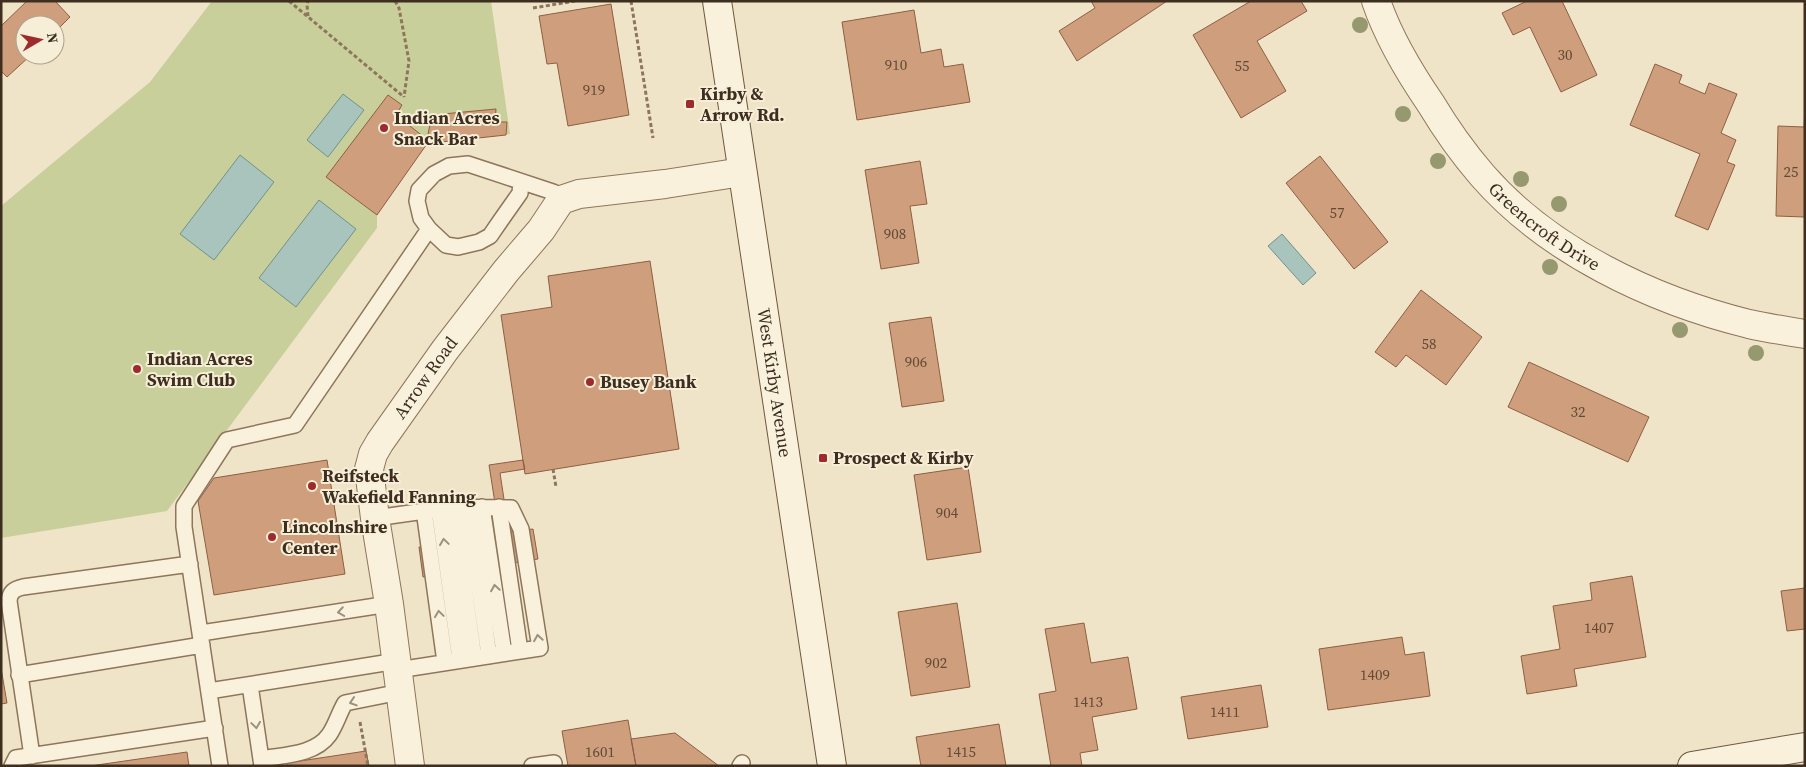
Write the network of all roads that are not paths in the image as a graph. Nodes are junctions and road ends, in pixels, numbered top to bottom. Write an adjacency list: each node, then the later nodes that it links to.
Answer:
1 (717, 1): 3 (street, West Kirby Avenue)
2 (1376, 1): 7 (street, Greencroft Drive)
3 (742, 172): 5 (street); 29 (street, West Kirby Avenue)
4 (521, 182): 5 (lane); 6 (lane); 6 (lane)
5 (565, 198): 10 (street, Arrow Road)
6 (429, 229): 11 (lane)
7 (1805, 334)
8 (461, 507): 9 (lane); 14 (lane, one-way to 8); 14 (lane, one-way to 8); 15 (lane, one-way to 8); 15 (lane)
9 (424, 510): 10 (lane); 15 (lane, one-way to 9)
10 (375, 518): 12 (street, Arrow Road)
11 (190, 564): 13 (lane); 17 (lane)
12 (389, 604): 13 (lane, one-way to 13); 16 (street, Arrow Road)
13 (201, 639): 17 (lane); 19 (lane)
14 (504, 653): 15 (lane)
15 (467, 659): 16 (lane)
16 (398, 674): 18 (lane); 23 (lane, one-way to 23); 26 (street, Arrow Road)
17 (19, 675): 22 (lane)
18 (250, 685): 19 (lane); 23 (lane, one-way to 23)
19 (209, 691): 20 (lane)
20 (215, 728): 22 (lane); 25 (lane)
21 (1805, 747): 30 (street)
22 (32, 756): 24 (lane)
23 (261, 762)
24 (12, 766)
25 (220, 766)
26 (410, 766)
27 (532, 766): 28 (lane)
28 (554, 766)
29 (832, 766)
30 (1692, 766)

